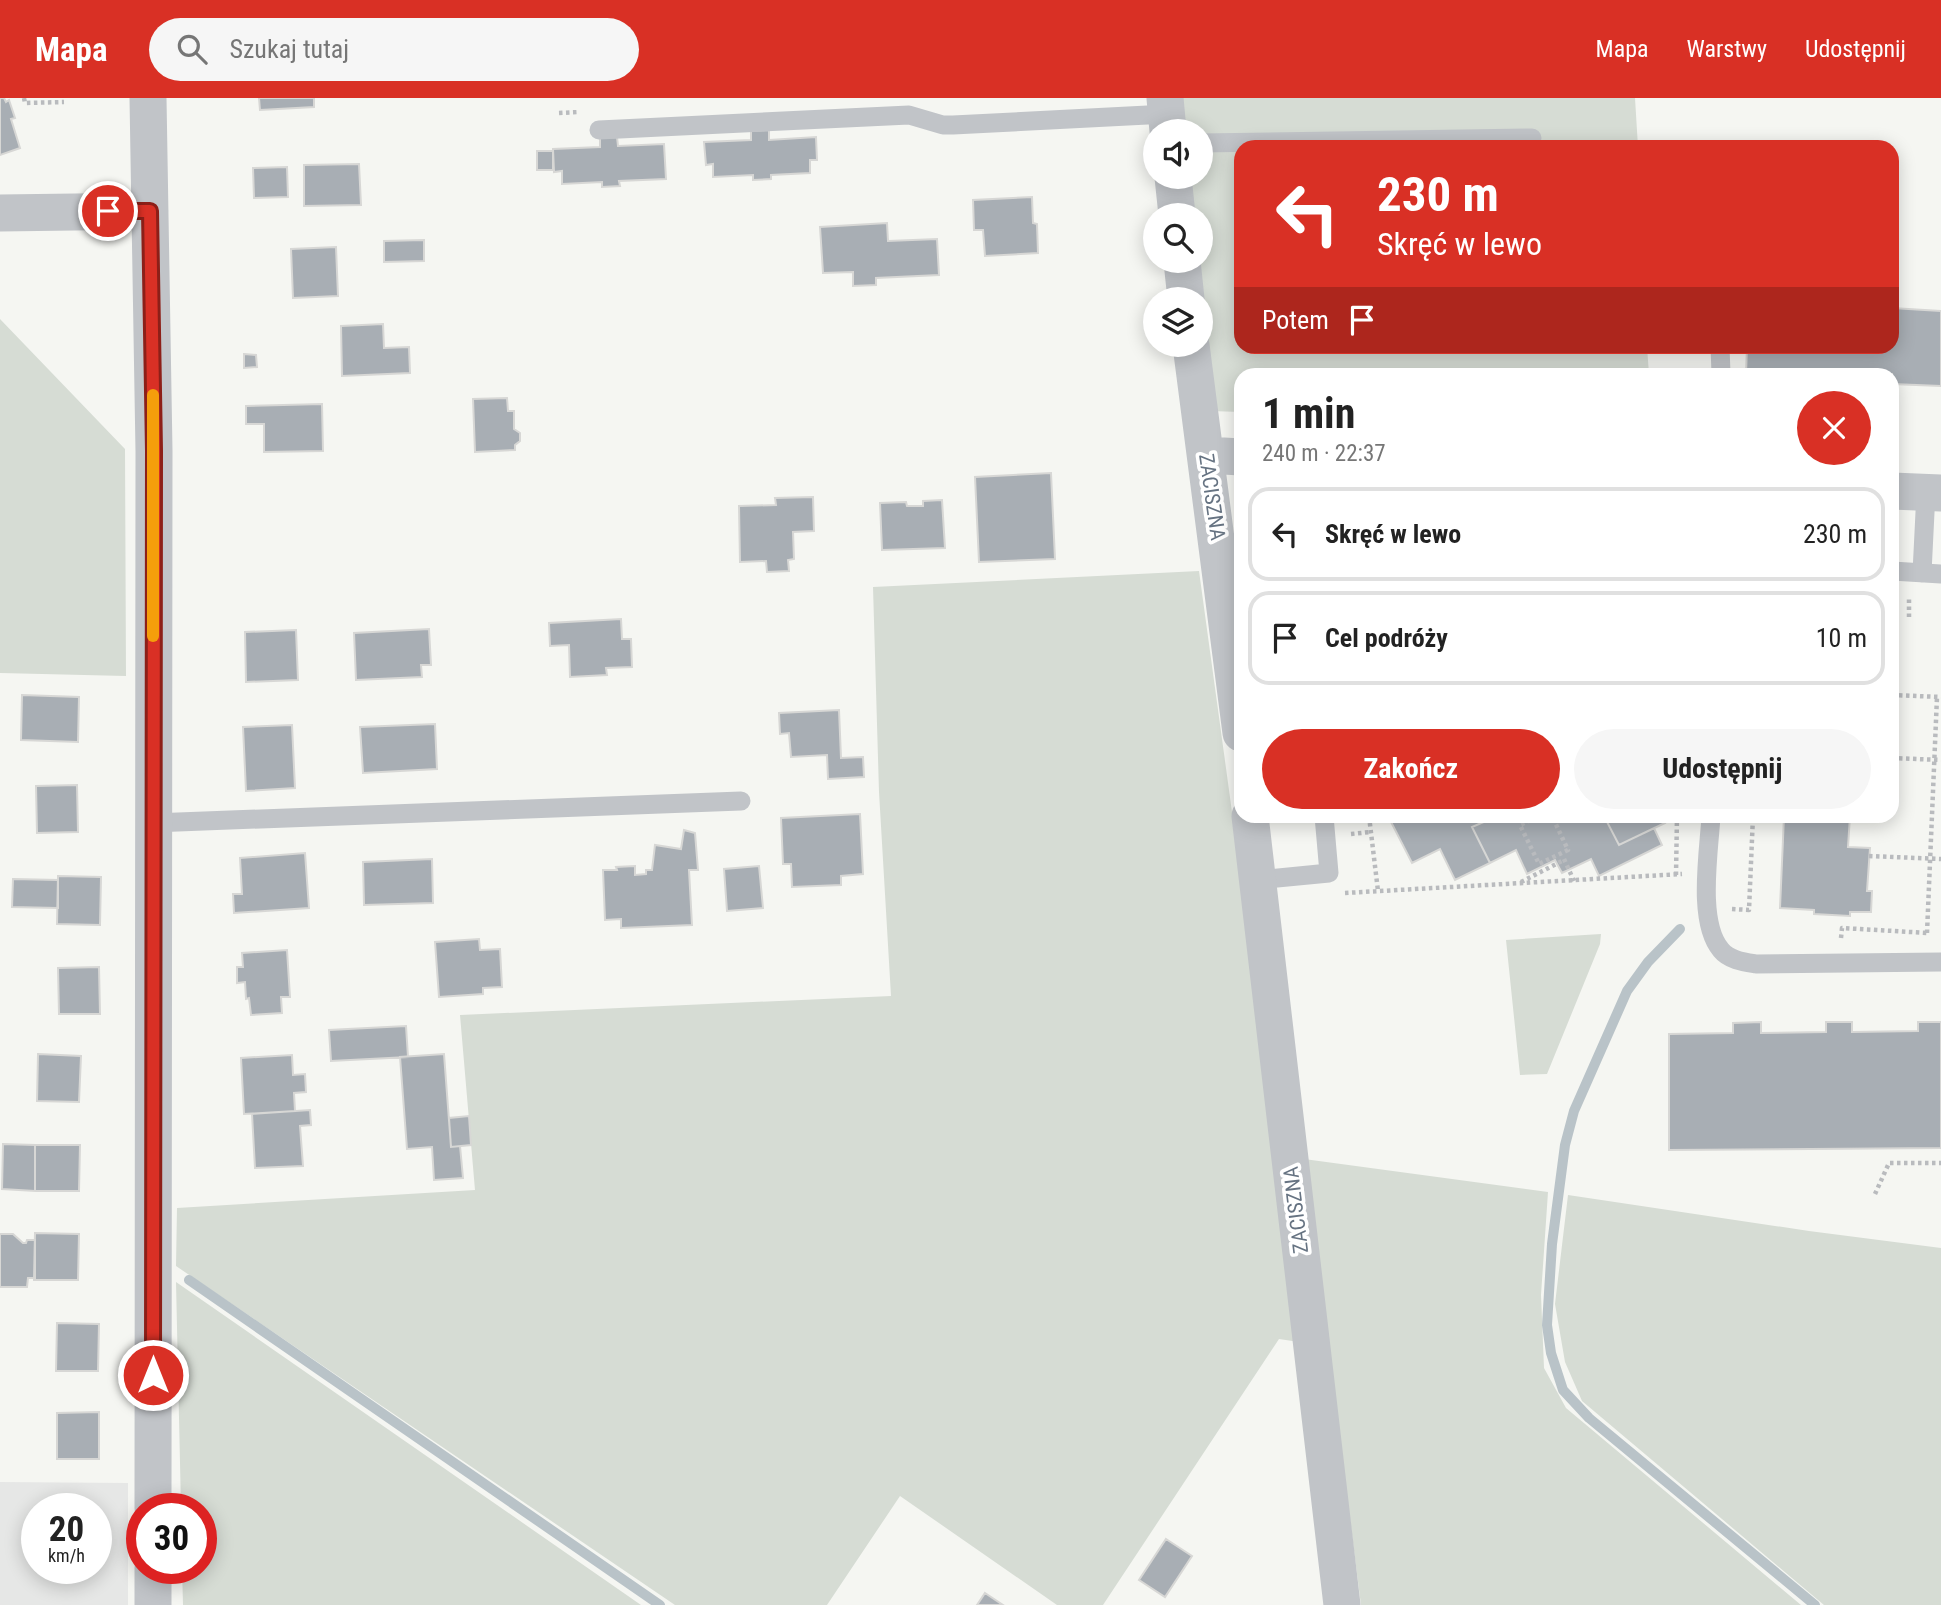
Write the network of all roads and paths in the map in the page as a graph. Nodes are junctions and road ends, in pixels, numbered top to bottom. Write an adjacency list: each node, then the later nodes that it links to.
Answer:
1 (24, 98): 3 (path)
2 (148, 98): 10 (street)
3 (64, 102)
4 (1167, 115): 5 (lane)
5 (599, 130)
6 (1532, 138): 7 (lane)
7 (1399, 140)
8 (1234, 142): 9 (lane)
9 (1213, 143)
10 (150, 211): 11 (street); 26 (street)
11 (0, 213)
12 (1194, 357): 13 (street, ZACISZNA)
13 (1223, 456): 19 (street, ZACISZNA)
14 (1920, 492): 16 (lane)
15 (1899, 571): 16 (lane)
16 (1932, 573)
17 (1909, 593): 18 (path)
18 (1909, 617)
19 (1234, 625)
20 (1899, 695): 21 (path)
21 (1939, 697): 23 (path)
22 (1899, 758): 23 (path)
23 (1934, 759): 24 (path); 39 (path)
24 (1941, 760)
25 (741, 801): 26 (lane)
26 (152, 823): 56 (street)
27 (1252, 823): 44 (street, ZACISZNA)
28 (1325, 823): 44 (lane)
29 (1370, 823): 35 (path)
30 (1524, 823): 37 (path)
31 (1555, 823): 37 (path)
32 (1677, 823): 43 (path)
33 (1711, 823): 49 (lane)
34 (1754, 823): 49 (path)
35 (1371, 832): 36 (path); 47 (path)
36 (1347, 835)
37 (1561, 853): 41 (path)
38 (1869, 856): 39 (path)
39 (1930, 858): 40 (path); 51 (path)
40 (1941, 859)
41 (1564, 860): 45 (path); 46 (path)
42 (1692, 874): 43 (path)
43 (1676, 875): 45 (path)
44 (1258, 880): 59 (street, ZACISZNA)
45 (1574, 881): 46 (path)
46 (1517, 884): 47 (path)
47 (1378, 891): 48 (path)
48 (1340, 894)
49 (1706, 907): 53 (lane)
50 (1846, 929): 51 (path)
51 (1927, 933): 52 (path)
52 (1934, 933)
53 (1941, 962)
54 (1941, 1163): 55 (path)
55 (1875, 1194)
56 (153, 1493)
57 (153, 1584): 58 (street)
58 (153, 1605)
59 (1342, 1605)

